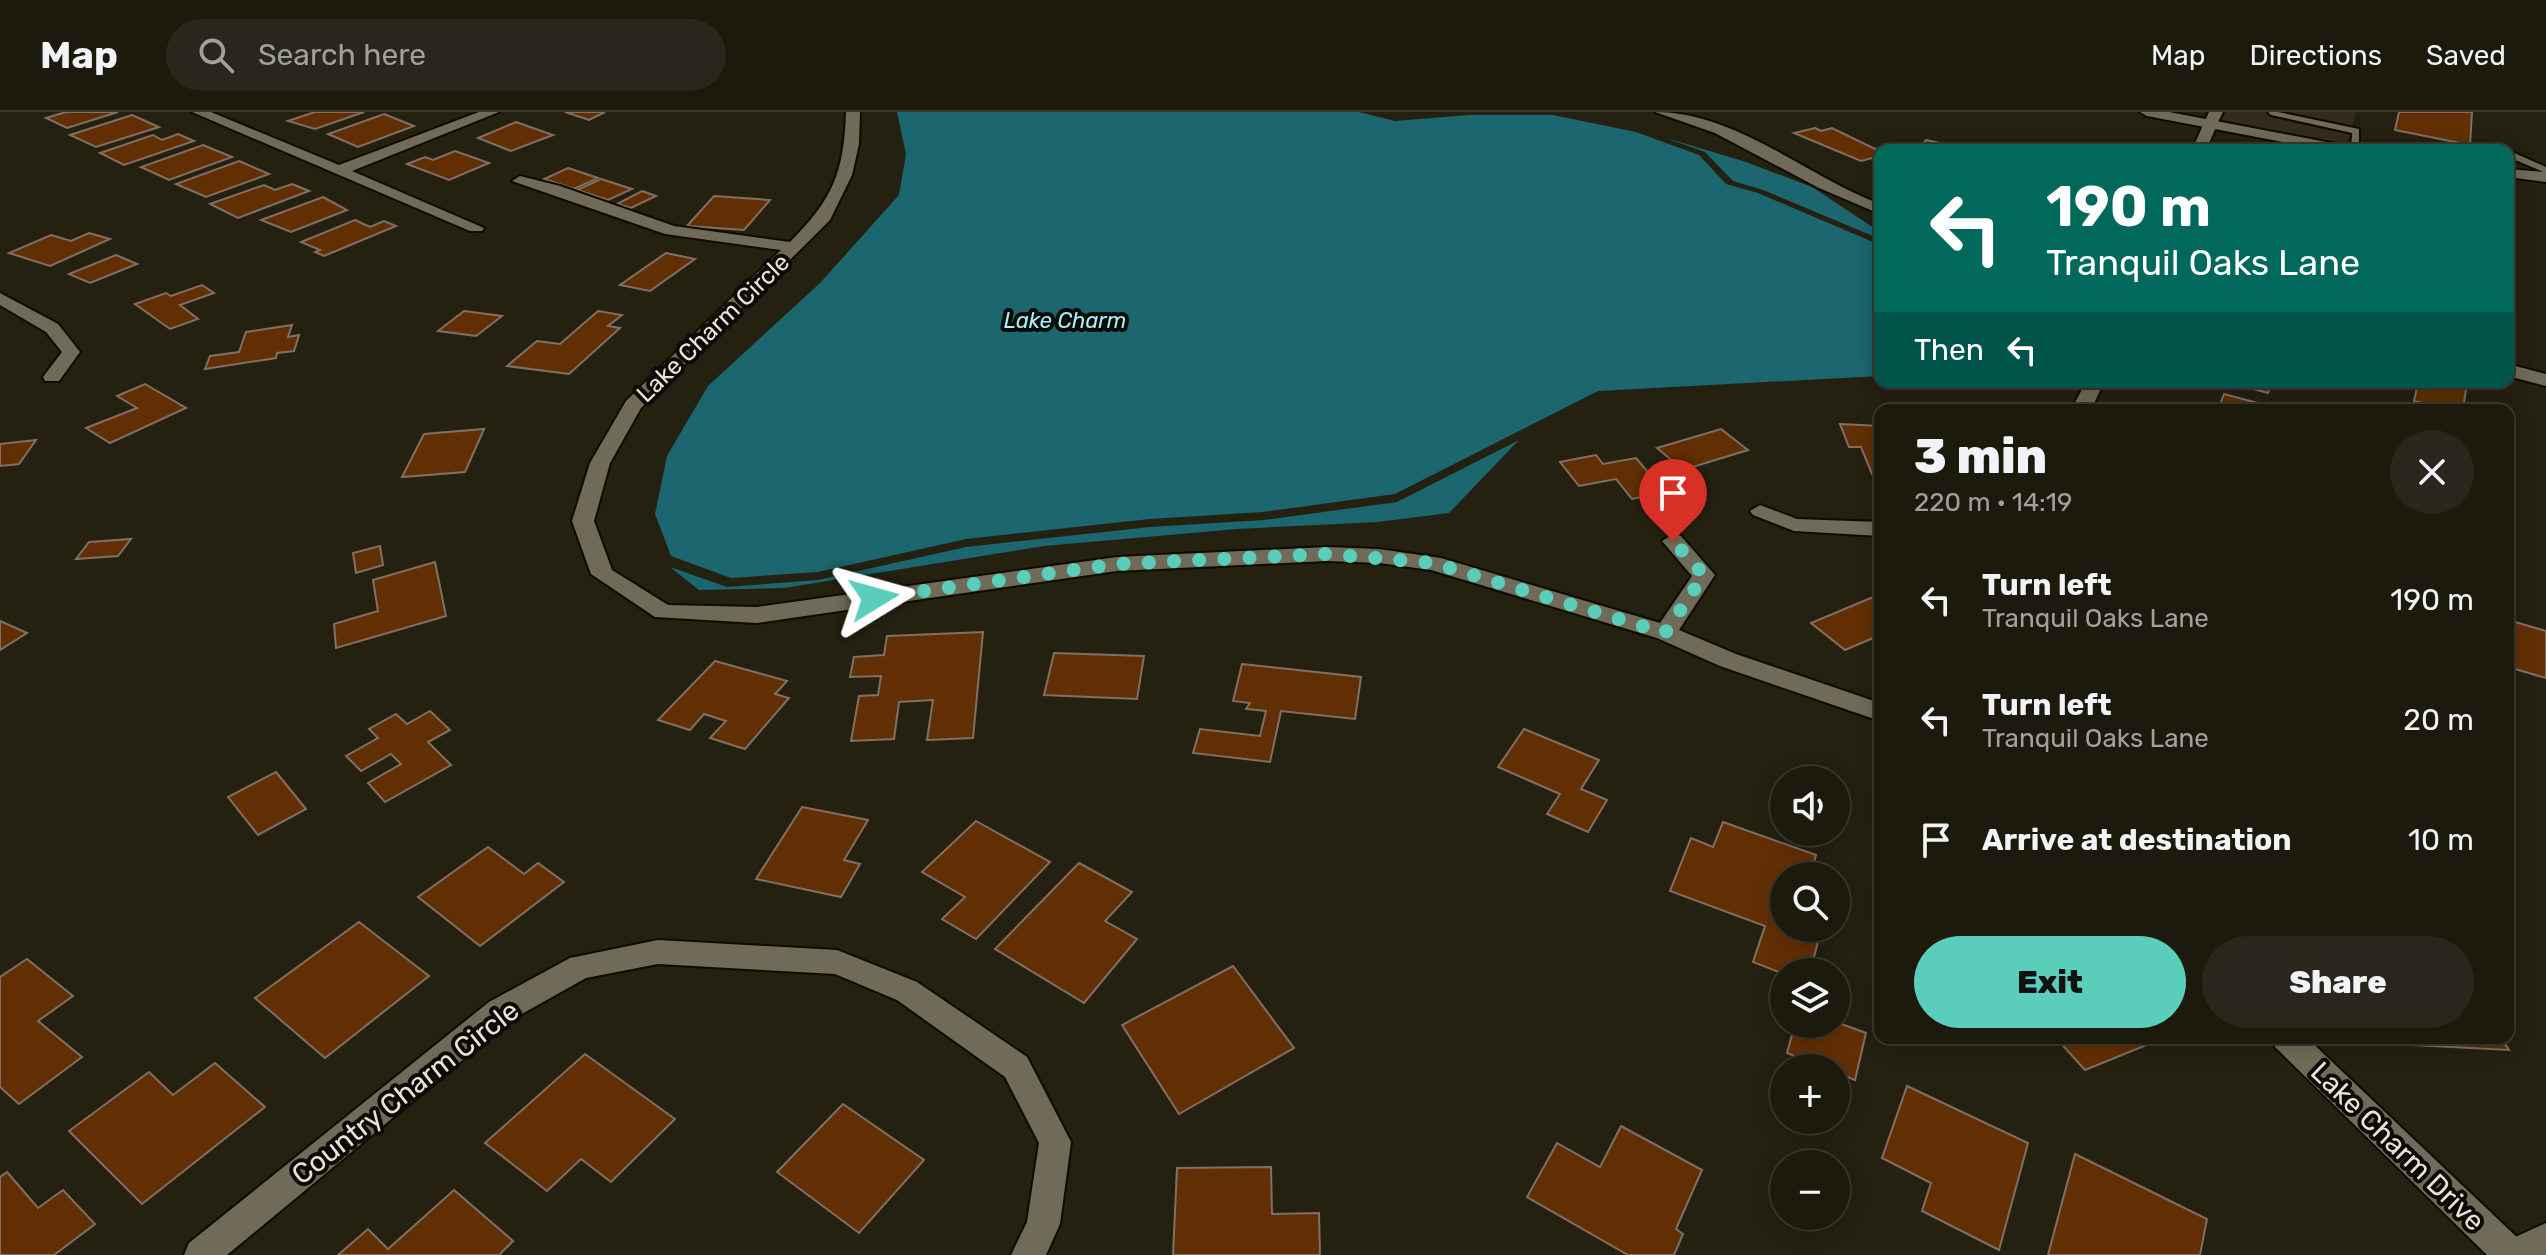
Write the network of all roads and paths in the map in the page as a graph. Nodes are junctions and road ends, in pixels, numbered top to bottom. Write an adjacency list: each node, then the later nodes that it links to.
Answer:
1 (199, 112): 14 (street)
2 (492, 112): 14 (street)
3 (853, 112): 20 (street, Lake Charm Circle)
4 (1662, 112): 18 (street)
5 (2147, 112): 7 (street)
6 (2270, 113): 8 (lane); 11 (lane)
7 (2213, 118): 8 (street); 9 (street)
8 (2264, 135): 10 (street)
9 (2202, 144)
10 (2314, 144)
11 (2355, 144)
12 (2514, 156): 13 (lane)
13 (2546, 170)
14 (338, 171): 19 (street)
15 (2514, 174): 16 (street)
16 (2546, 177)
17 (520, 181): 20 (street)
18 (1874, 206)
19 (476, 228)
20 (795, 247): 28 (street, Lake Charm Circle)
21 (0, 298): 23 (street)
22 (2514, 372): 24 (street)
23 (52, 377)
24 (2546, 380)
25 (1760, 511): 26 (street)
26 (1874, 529)
27 (1673, 541): 28 (street)
28 (1665, 633): 29 (street, Lake Charm Circle)
29 (1874, 710)
30 (2292, 1044): 34 (street, Lake Charm Drive)
31 (2546, 1240): 34 (street)
32 (201, 1255): 33 (street, Country Charm Circle)
33 (1028, 1255)
34 (2512, 1255)

